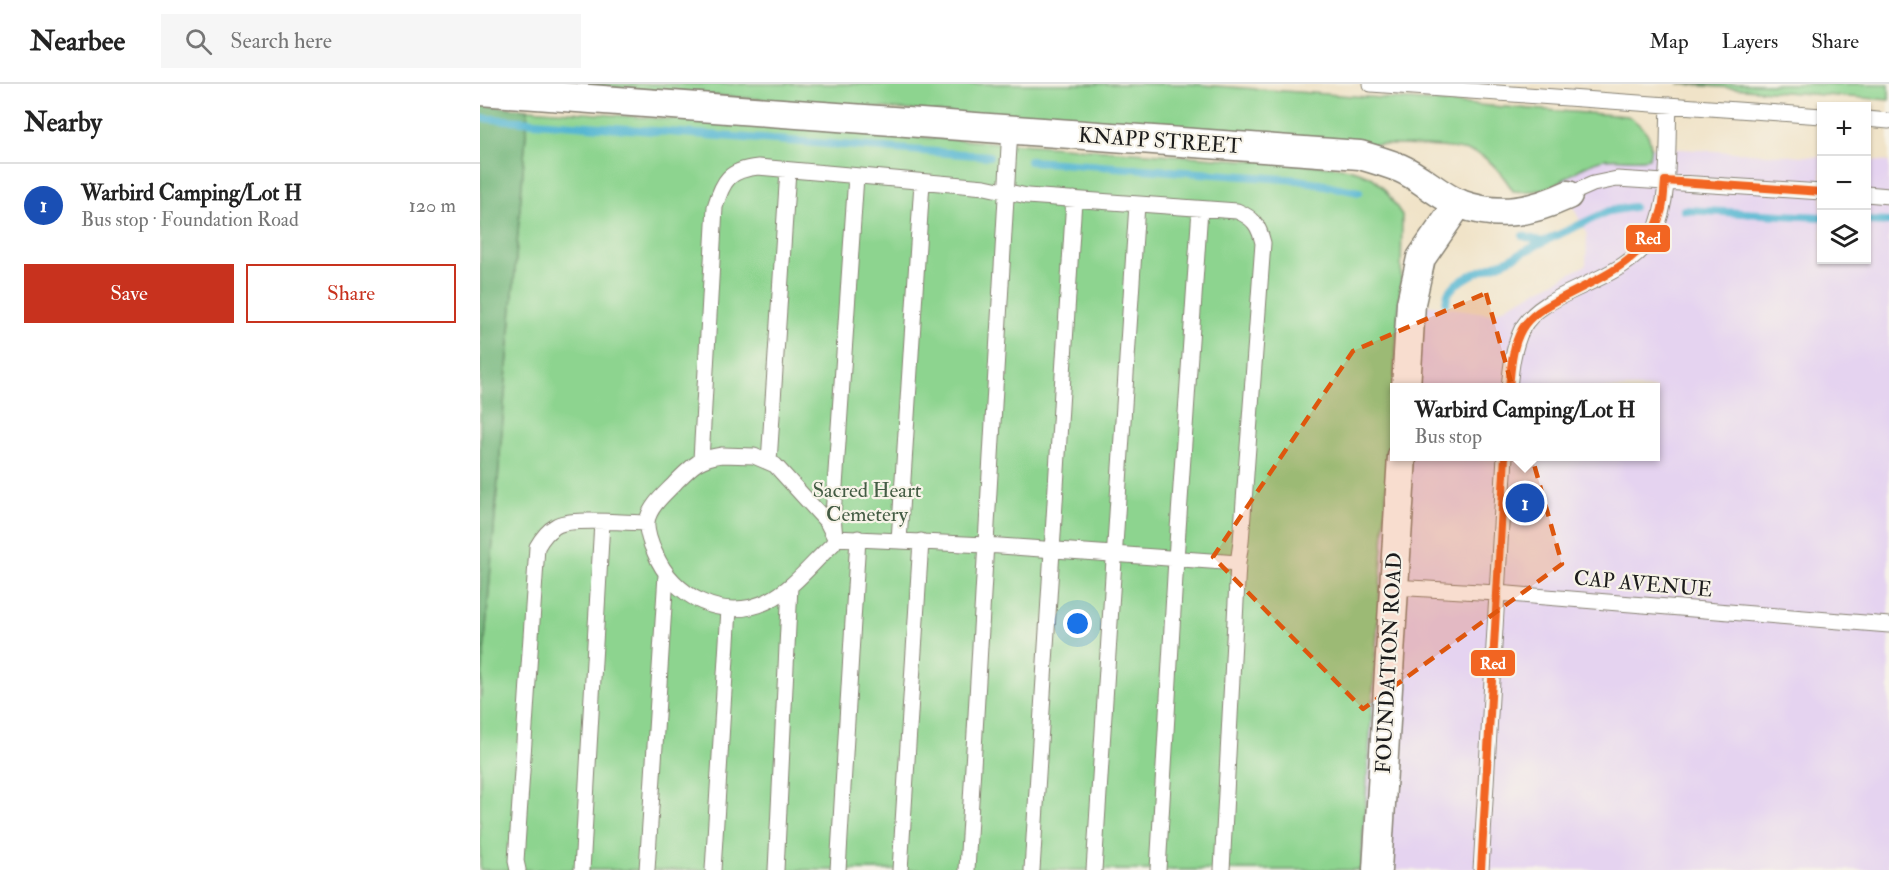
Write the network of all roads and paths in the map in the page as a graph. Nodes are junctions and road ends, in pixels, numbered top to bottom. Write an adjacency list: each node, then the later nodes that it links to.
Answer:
1 (1371, 84): 3 (lane)
2 (480, 91): 7 (street, KNAPP STREET)
3 (1669, 105): 4 (lane); 10 (lane)
4 (1817, 116)
5 (1871, 119): 6 (lane)
6 (1889, 121)
7 (1010, 129): 12 (lane); 19 (street, KNAPP STREET)
8 (788, 170): 9 (lane); 23 (lane); 26 (lane)
9 (856, 176): 11 (lane); 29 (lane)
10 (1665, 181): 13 (lane, KNAPP STREET); 15 (lane, KNAPP STREET); 22 (lane)
11 (922, 182): 12 (lane); 31 (lane)
12 (1007, 191): 17 (lane); 33 (lane)
13 (1817, 192)
14 (1871, 194): 16 (lane)
15 (1568, 195): 19 (street, KNAPP STREET)
16 (1889, 196)
17 (1074, 199): 18 (lane); 34 (lane)
18 (1137, 204): 20 (lane); 35 (lane)
19 (1460, 204): 21 (street)
20 (1200, 209): 36 (lane); 37 (lane)
21 (1406, 383)
22 (1509, 383)
23 (701, 459): 26 (lane); 28 (lane)
24 (1402, 461): 40 (street, FOUNDATION ROAD)
25 (1504, 461): 41 (lane)
26 (769, 462): 29 (lane)
27 (602, 522): 28 (lane); 44 (lane); 45 (lane)
28 (647, 523): 38 (lane)
29 (835, 538): 30 (lane); 39 (lane)
30 (858, 538): 31 (lane); 49 (lane)
31 (899, 541): 32 (lane)
32 (921, 541): 33 (lane); 50 (lane)
33 (986, 545): 34 (lane); 51 (lane)
34 (1052, 550): 35 (lane); 52 (lane)
35 (1114, 554): 36 (lane); 53 (lane)
36 (1176, 559): 37 (lane); 54 (lane)
37 (1238, 563): 55 (lane)
38 (666, 574): 42 (lane); 46 (lane)
39 (790, 586): 42 (lane); 48 (lane)
40 (1393, 587): 41 (lane, CAP AVENUE); 56 (street, FOUNDATION ROAD)
41 (1497, 593): 43 (lane, CAP AVENUE); 57 (lane)
42 (729, 609): 47 (lane)
43 (1889, 625)
44 (518, 870)
45 (582, 870)
46 (647, 870)
47 (713, 870)
48 (776, 870)
49 (838, 870)
50 (900, 870)
51 (967, 870)
52 (1032, 870)
53 (1094, 870)
54 (1158, 870)
55 (1222, 870)
56 (1377, 870)
57 (1481, 870)

